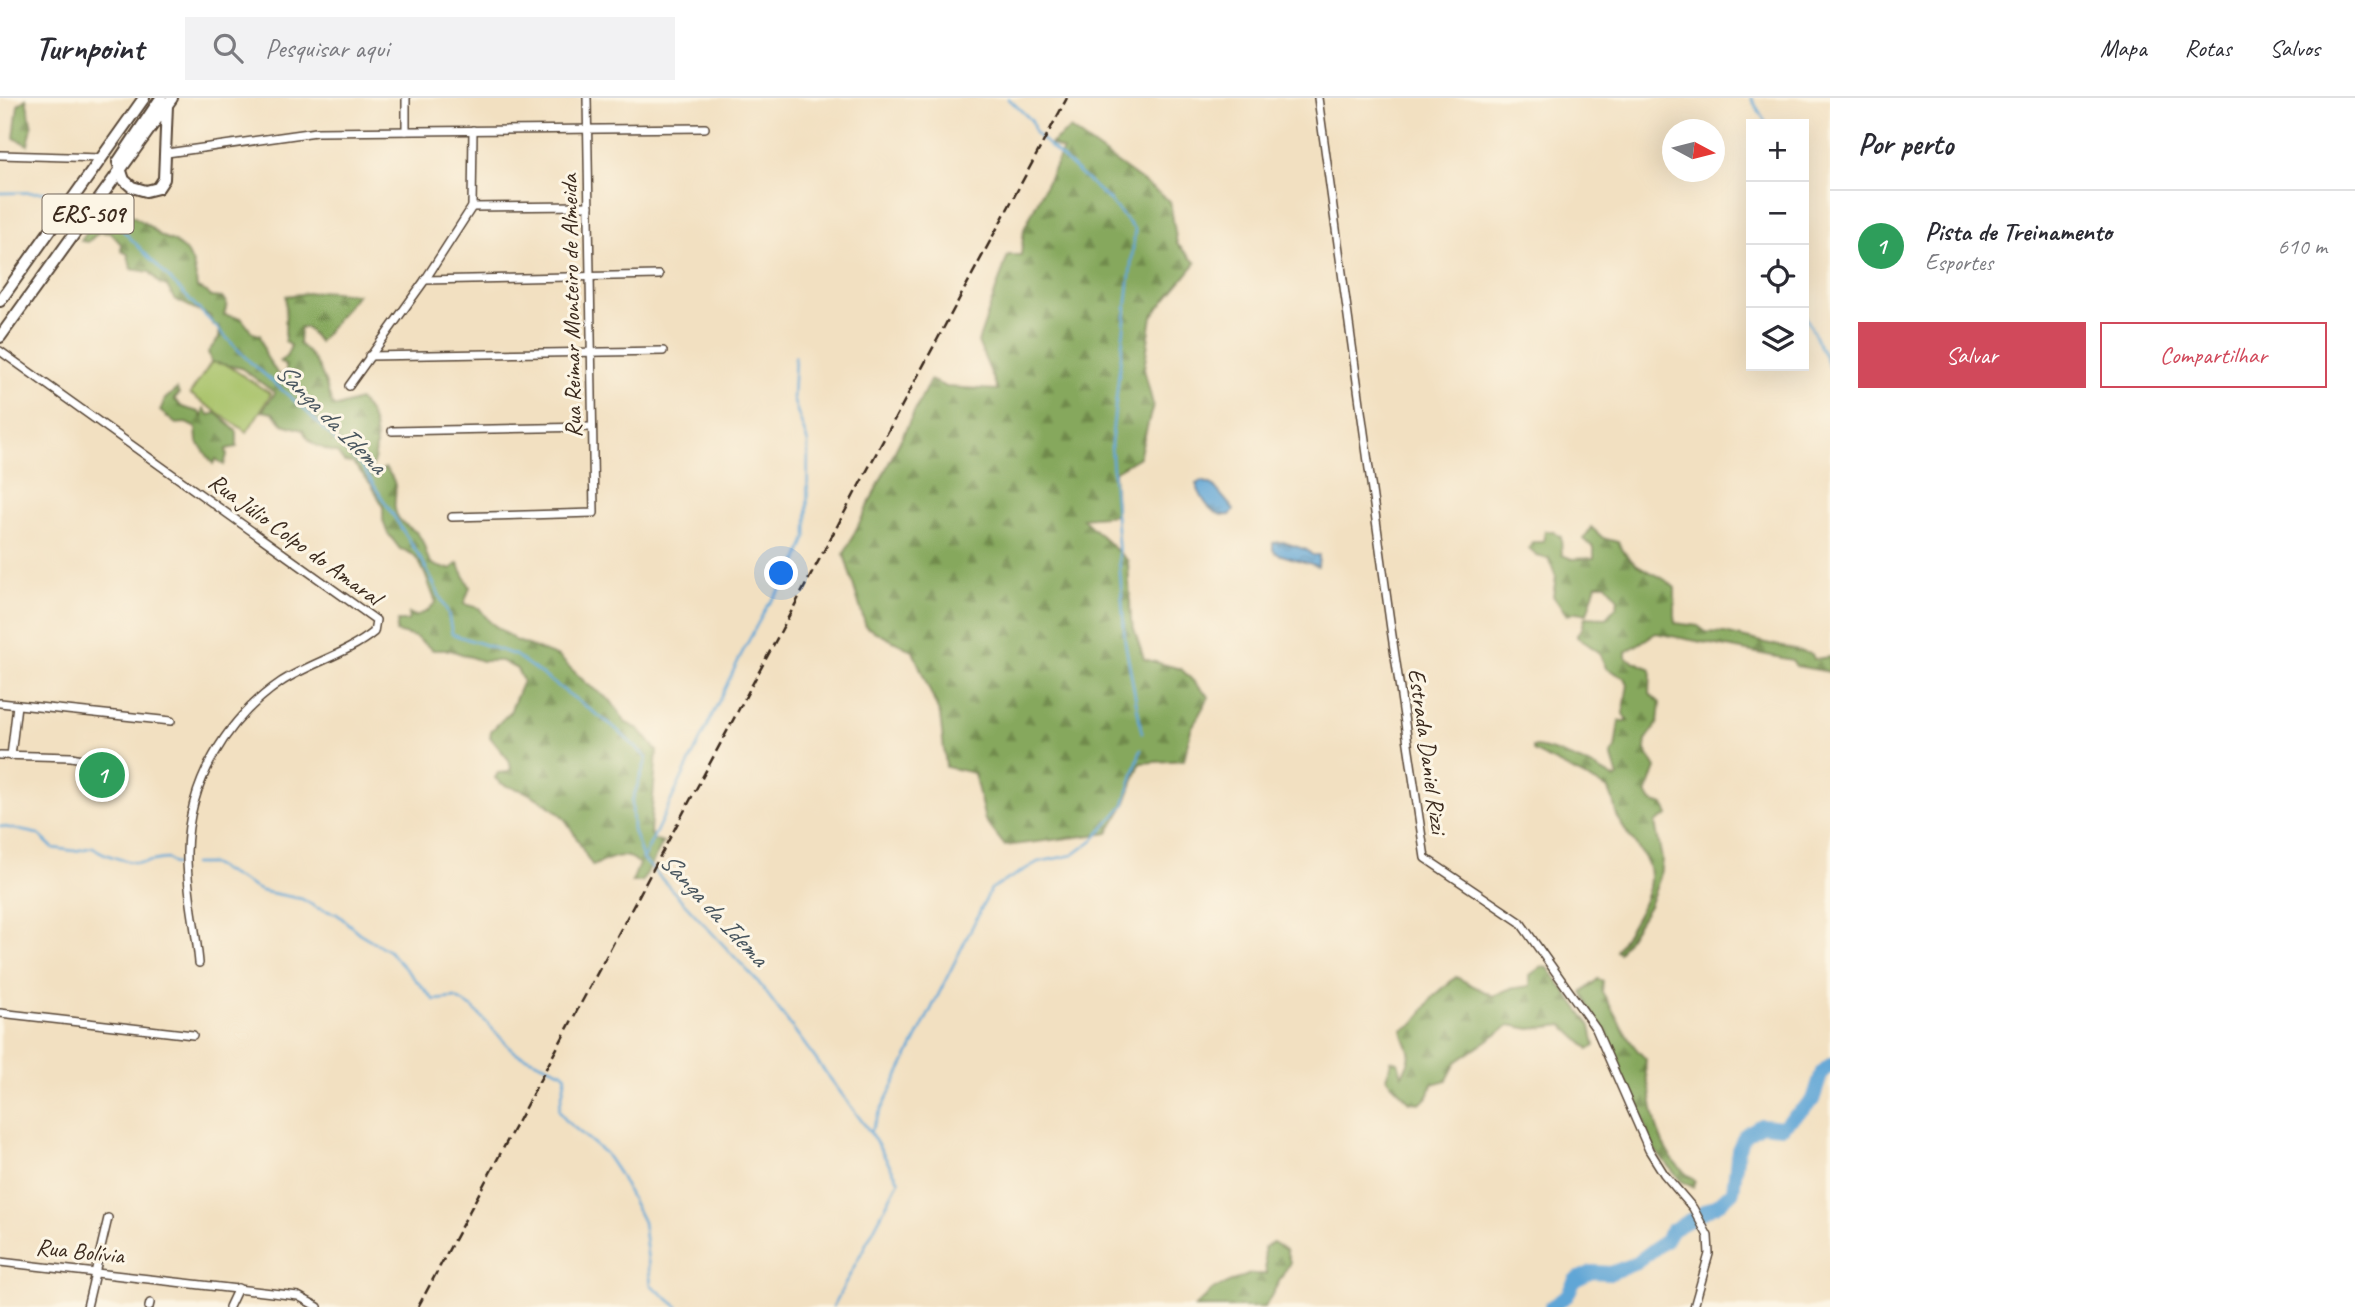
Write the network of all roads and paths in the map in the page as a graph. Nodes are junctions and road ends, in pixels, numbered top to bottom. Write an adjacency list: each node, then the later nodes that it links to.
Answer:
1 (144, 98): 12 (highway, ERS-509)
2 (406, 98): 9 (street)
3 (587, 98): 7 (street, Rua Reimar Monteiro de Almeida)
4 (1318, 98): 47 (street, Estrada Daniel Rizzi)
5 (167, 100): 10 (highway, ERS-509); 13 (highway, ERS-509)
6 (705, 128): 7 (street)
7 (587, 129): 8 (street); 14 (street, Rua Reimar Monteiro de Almeida)
8 (472, 130): 9 (street); 15 (street)
9 (406, 131): 10 (street)
10 (167, 153): 13 (highway, ERS-509)
11 (0, 155): 12 (street)
12 (101, 158): 19 (highway, ERS-509)
13 (120, 172): 20 (highway, ERS-509)
14 (589, 206): 15 (street); 17 (street, Rua Reimar Monteiro de Almeida)
15 (472, 207): 18 (street)
16 (659, 275): 17 (street)
17 (590, 276): 18 (street); 23 (street, Rua Reimar Monteiro de Almeida)
18 (425, 280): 24 (street)
19 (0, 301)
20 (0, 337)
21 (0, 351): 35 (street, Rua Júlio Colpo do Amaral)
22 (663, 351): 23 (street)
23 (591, 353): 24 (street); 26 (street, Rua Reimar Monteiro de Almeida)
24 (369, 356): 25 (street)
25 (349, 386)
26 (592, 427): 27 (street); 28 (street, Rua Reimar Monteiro de Almeida)
27 (392, 431)
28 (452, 517)
29 (0, 703): 30 (street)
30 (17, 705): 31 (street); 33 (street)
31 (170, 721)
32 (0, 755): 33 (street)
33 (10, 756): 34 (street)
34 (106, 772)
35 (200, 963)
36 (0, 1013): 37 (street)
37 (193, 1035)
38 (108, 1218): 40 (street)
39 (0, 1262): 40 (street, Rua Bolívia)
40 (96, 1272): 41 (street, Rua Bolívia); 43 (street)
41 (238, 1288): 42 (street, Rua Bolívia); 44 (street)
42 (298, 1296): 45 (street); 46 (street)
43 (87, 1307)
44 (229, 1307)
45 (293, 1307)
46 (318, 1307)
47 (1693, 1307)

